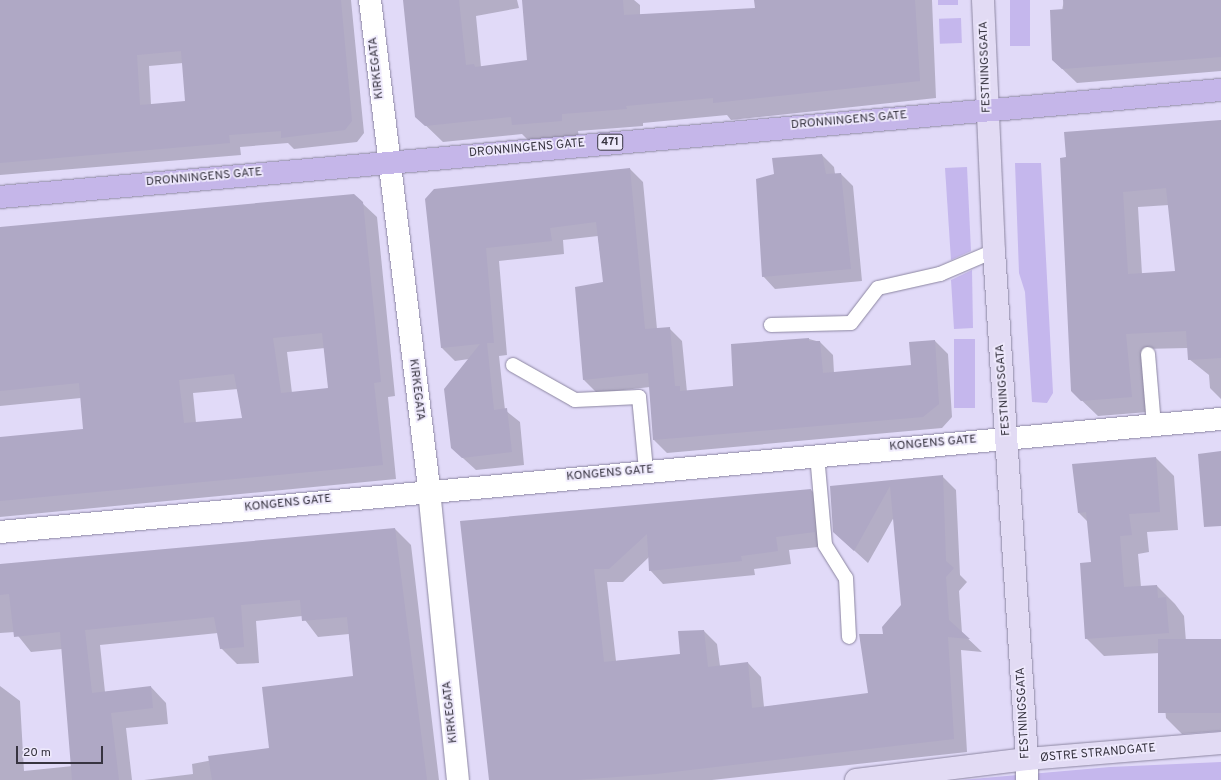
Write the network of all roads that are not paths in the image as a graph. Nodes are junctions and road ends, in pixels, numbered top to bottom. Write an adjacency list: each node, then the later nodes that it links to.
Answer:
1 (370, 0): 5 (street, KIRKEGATA)
2 (983, 0): 4 (street, FESTNINGSGATA)
3 (1221, 90): 4 (main road, DRONNINGENS GATE / 471)
4 (988, 109): 5 (main road, DRONNINGENS GATE / 471); 7 (street, FESTNINGSGATA)
5 (387, 161): 6 (main road, DRONNINGENS GATE / 471); 16 (street, KIRKEGATA)
6 (0, 197)
7 (994, 251): 8 (lane); 13 (street, FESTNINGSGATA)
8 (771, 325)
9 (1148, 354): 12 (lane)
10 (513, 365): 15 (lane)
11 (1221, 419): 12 (street, KONGENS GATE)
12 (1154, 425): 13 (street, KONGENS GATE)
13 (1007, 438): 14 (street, KONGENS GATE); 20 (street, FESTNINGSGATA)
14 (817, 455): 15 (street, KONGENS GATE); 18 (lane)
15 (646, 470): 16 (street, KONGENS GATE)
16 (428, 490): 17 (street, KONGENS GATE); 21 (street, KIRKEGATA)
17 (0, 532)
18 (849, 636)
19 (1221, 743): 20 (street, ØSTRE STRANDGATE)
20 (1027, 770): 22 (street, ØSTRE STRANDGATE)
21 (458, 780)
22 (856, 780)

